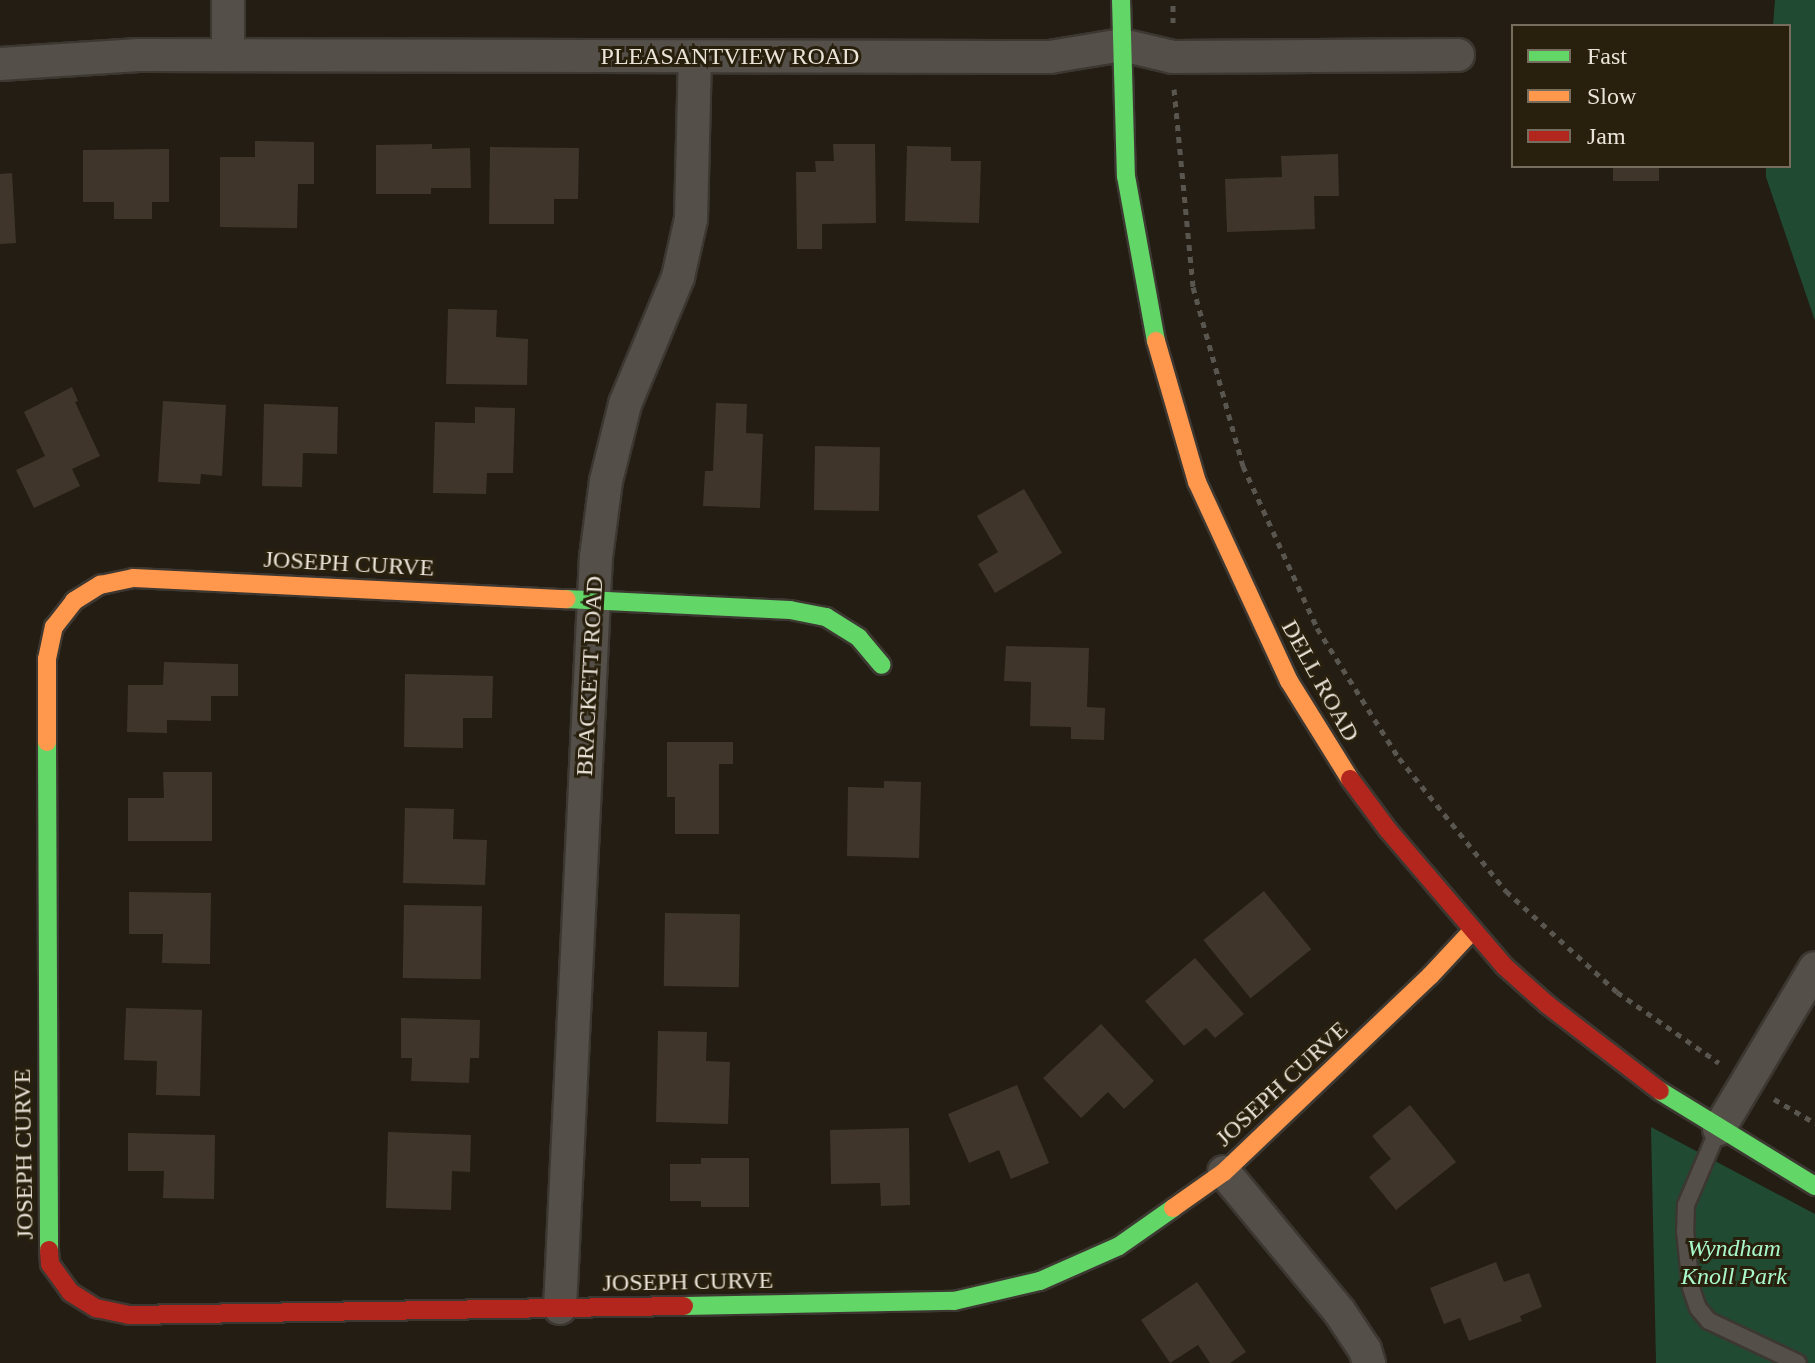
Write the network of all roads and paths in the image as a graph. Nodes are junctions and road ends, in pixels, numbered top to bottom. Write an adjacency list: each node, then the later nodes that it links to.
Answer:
1 (228, 0): 5 (street)
2 (1121, 0): 4 (street, DELL ROAD)
3 (1173, 0): 8 (path)
4 (1122, 45): 7 (street, PLEASANTVIEW ROAD); 8 (street, PLEASANTVIEW ROAD); 12 (street, DELL ROAD)
5 (228, 55): 7 (street, PLEASANTVIEW ROAD); 9 (street, PLEASANTVIEW ROAD)
6 (1458, 55): 8 (street, PLEASANTVIEW ROAD)
7 (695, 57): 10 (street, BRACKETT ROAD)
8 (1173, 57): 14 (path)
9 (0, 64)
10 (594, 601): 11 (street, JOSEPH CURVE); 19 (street, BRACKETT ROAD); 19 (street, JOSEPH CURVE)
11 (882, 665)
12 (1472, 931): 16 (street, DELL ROAD); 17 (street, JOSEPH CURVE)
13 (1815, 968): 14 (street)
14 (1748, 1084): 15 (path); 16 (street)
15 (1815, 1123)
16 (1719, 1129): 18 (street, DELL ROAD); 21 (lane)
17 (1224, 1172): 19 (street, JOSEPH CURVE); 20 (street)
18 (1815, 1186)
19 (560, 1308)
20 (1369, 1363)
21 (1798, 1363)

